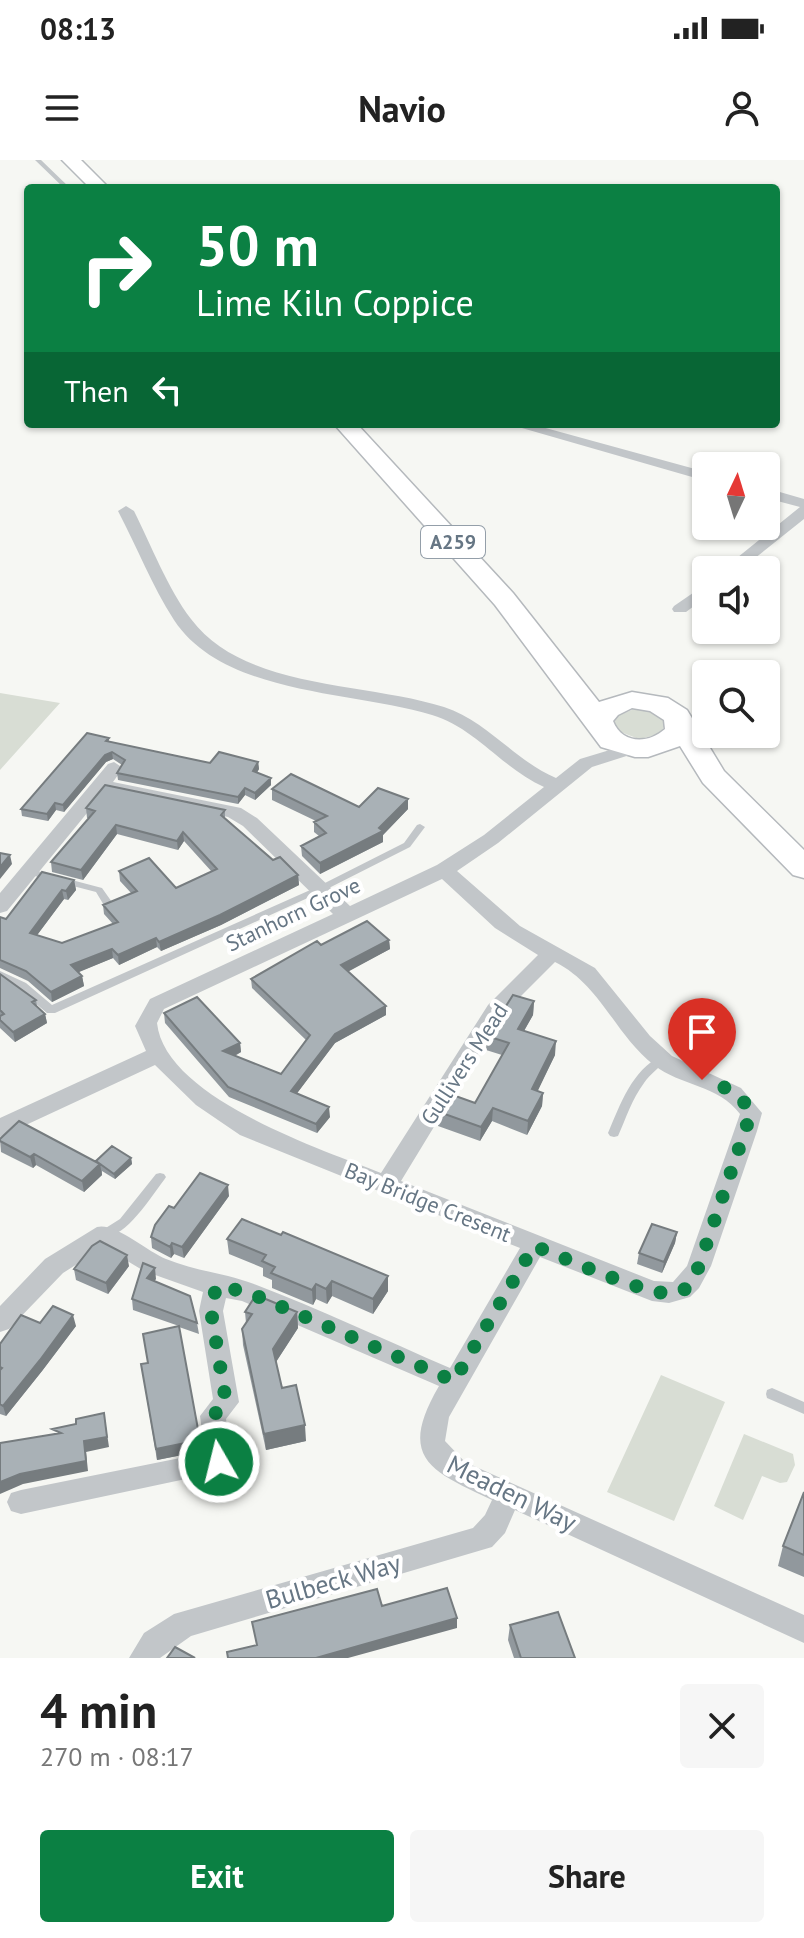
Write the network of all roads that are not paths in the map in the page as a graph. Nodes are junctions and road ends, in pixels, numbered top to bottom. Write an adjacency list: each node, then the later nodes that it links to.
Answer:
1 (38, 160): 3 (lane)
2 (71, 160): 4 (main road)
3 (63, 184)
4 (96, 184)
5 (349, 428): 15 (main road, A259)
6 (529, 428): 7 (street)
7 (692, 473)
8 (780, 497): 9 (street)
9 (804, 504)
10 (126, 511): 24 (street)
11 (804, 511): 12 (street)
12 (748, 556)
13 (692, 600): 14 (street)
14 (680, 609)
15 (556, 666): 16 (main road, A259); 18 (main road, A259)
16 (632, 700): 17 (main road); 18 (main road)
17 (680, 724): 19 (main road); 22 (main road)
18 (600, 725): 19 (main road); 20 (street)
19 (644, 748): 20 (street, Stanhorn Grove); 22 (main road)
20 (586, 763): 24 (street, Stanhorn Grove)
21 (114, 768): 23 (street)
22 (713, 777): 26 (main road)
23 (101, 785): 28 (street); 29 (street)
24 (556, 785): 27 (street, Stanhorn Grove)
25 (420, 827): 29 (lane)
26 (804, 868)
27 (444, 870): 32 (street, Stanhorn Grove); 33 (street, Bay Bridge Cresent)
28 (30, 872): 30 (lane); 31 (street)
29 (320, 889): 32 (street); 34 (lane)
30 (109, 905)
31 (0, 906)
32 (348, 916): 35 (street, Stanhorn Grove)
33 (552, 953): 36 (street, Bay Bridge Cresent); 41 (street, Gullivers Mead)
34 (0, 975)
35 (159, 1054): 37 (street); 38 (street, Stanhorn Grove)
36 (661, 1060): 39 (lane); 43 (street, Bay Bridge Cresent)
37 (0, 1128)
38 (248, 1129): 41 (street, Bay Bridge Cresent)
39 (614, 1133)
40 (160, 1177): 42 (lane)
41 (386, 1185): 43 (street, Bay Bridge Cresent)
42 (105, 1234): 44 (street); 45 (street)
43 (534, 1246): 46 (street, Meaden Way)
44 (216, 1287): 46 (street); 50 (street)
45 (0, 1322)
46 (454, 1381): 49 (street, Meaden Way)
47 (772, 1394): 48 (lane)
48 (804, 1408)
49 (509, 1493): 51 (street, Meaden Way); 52 (street, Bulbeck Way)
50 (21, 1502)
51 (804, 1629)
52 (143, 1658)

